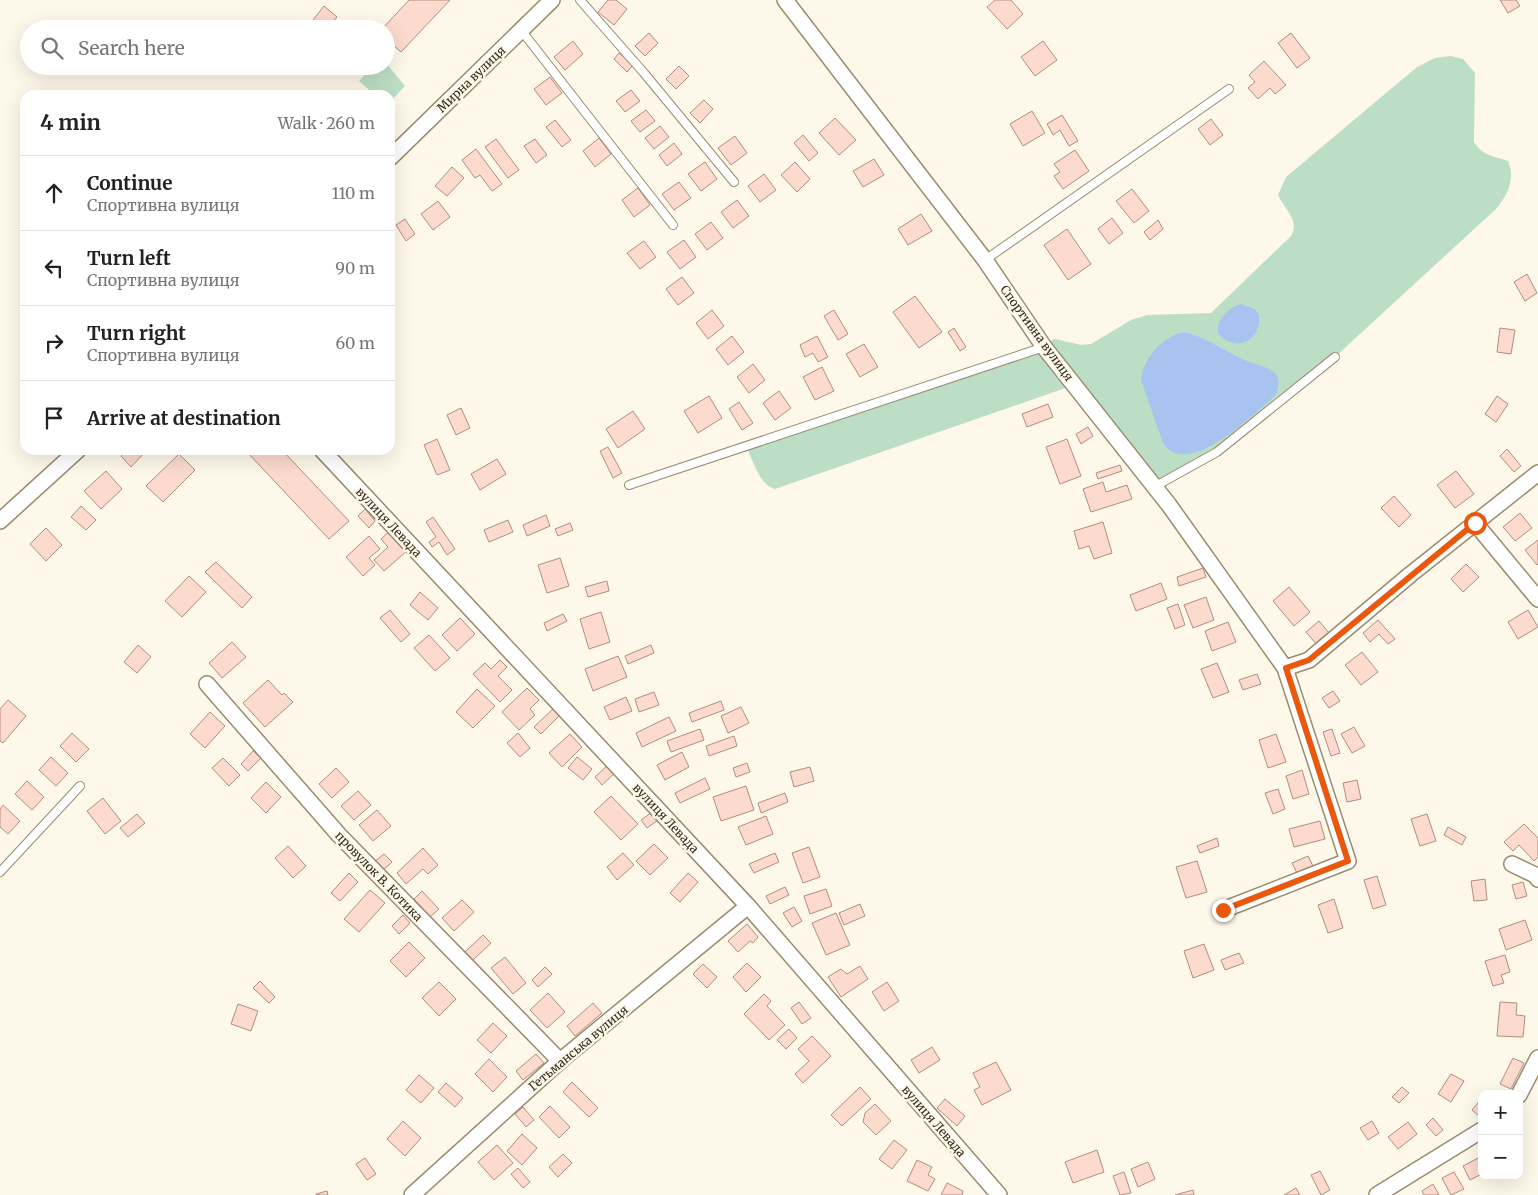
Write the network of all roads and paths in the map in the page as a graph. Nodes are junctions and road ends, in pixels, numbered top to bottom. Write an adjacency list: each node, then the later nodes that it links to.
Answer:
1 (552, 0): 4 (street, Мирна вулиця)
2 (580, 0): 7 (lane)
3 (785, 0): 9 (street, Спортивна вулиця)
4 (521, 30): 6 (street, Мирна вулиця); 8 (lane)
5 (1229, 89): 9 (lane)
6 (395, 153)
7 (734, 182)
8 (673, 225)
9 (984, 260): 10 (street, Спортивна вулиця)
10 (1044, 347): 15 (lane); 16 (street, Спортивна вулиця)
11 (1335, 357): 16 (lane)
12 (73, 455): 17 (street)
13 (327, 455): 26 (street, вулиця Левада)
14 (1538, 474): 18 (street)
15 (629, 485)
16 (1154, 486): 20 (street, Спортивна вулиця)
17 (0, 521)
18 (1475, 523): 19 (street); 20 (street)
19 (1538, 599)
20 (1286, 668): 27 (street, Спортивна вулиця)
21 (207, 684): 29 (street, провулок В. Котика)
22 (80, 786): 24 (lane)
23 (1512, 864): 25 (street)
24 (0, 872)
25 (1538, 879)
26 (748, 906): 29 (street, Гетьманська вулиця); 33 (street, вулиця Левада)
27 (1223, 910)
28 (1538, 1058): 30 (street)
29 (560, 1061): 32 (street, Гетьманська вулиця)
30 (1522, 1090)
31 (1478, 1132): 34 (street)
32 (412, 1195)
33 (999, 1195)
34 (1377, 1195)

